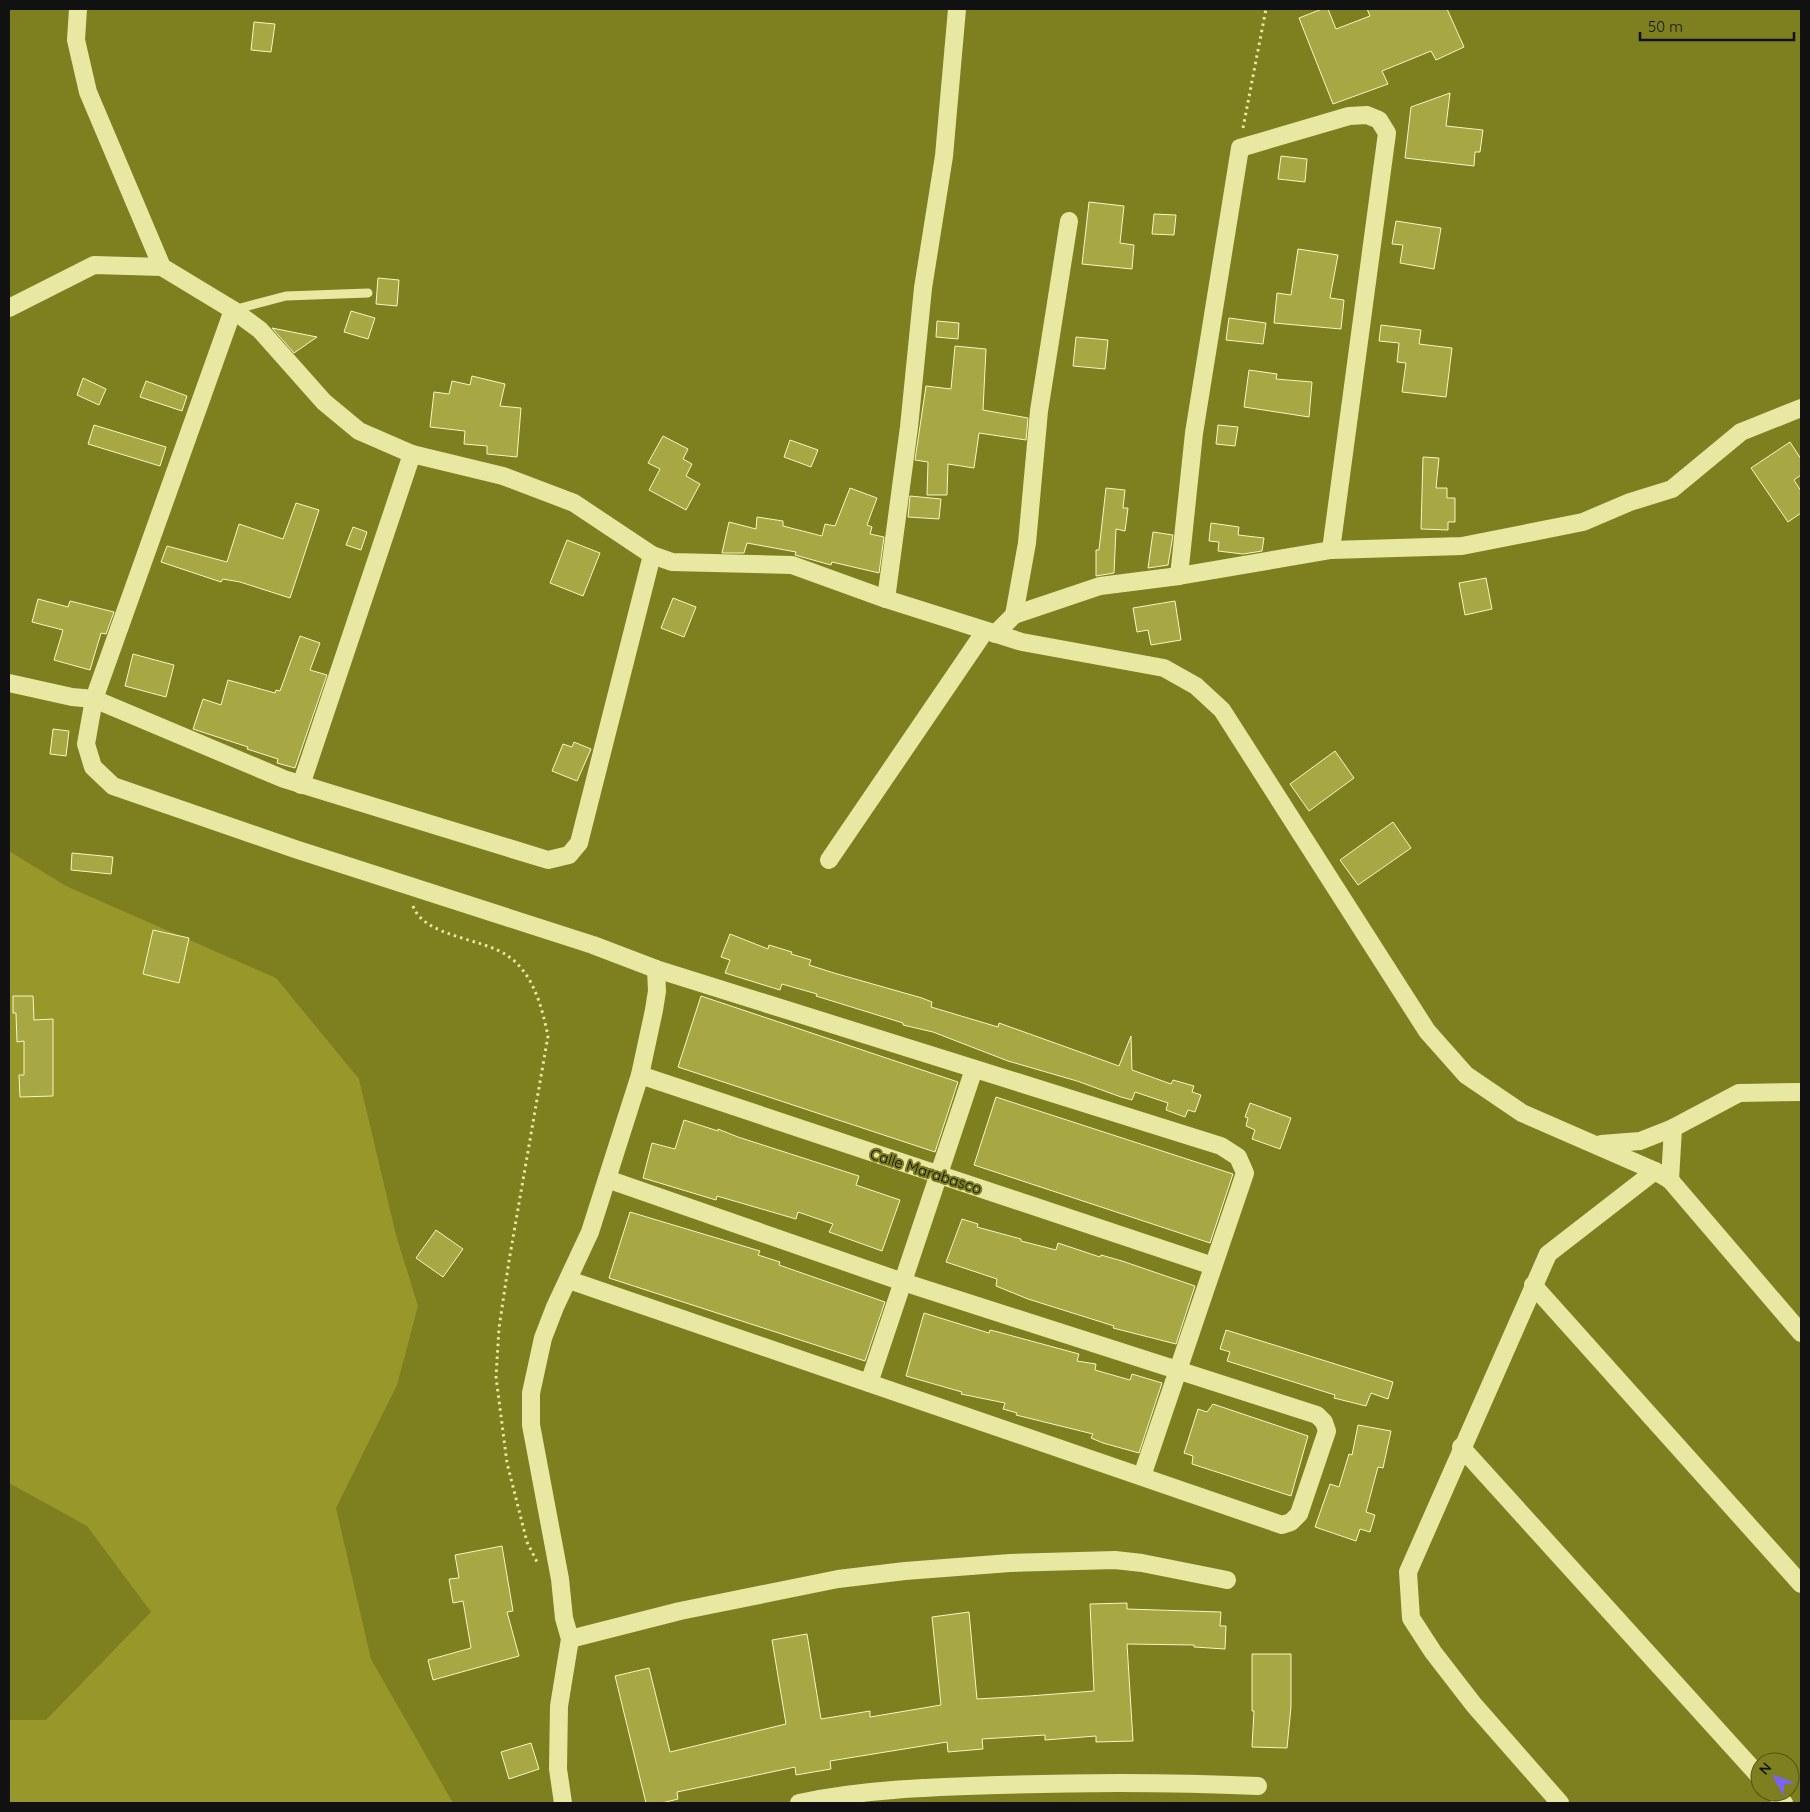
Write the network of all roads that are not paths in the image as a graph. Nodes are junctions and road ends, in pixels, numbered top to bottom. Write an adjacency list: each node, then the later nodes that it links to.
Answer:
1 (78, 9): 4 (street)
2 (957, 9): 13 (street)
3 (1069, 221): 14 (street)
4 (162, 267): 6 (street); 7 (street)
5 (368, 293): 7 (lane)
6 (9, 308)
7 (232, 310): 9 (street); 17 (street)
8 (1801, 408): 10 (street)
9 (412, 454): 11 (street); 18 (street)
10 (1331, 550): 12 (street); 12 (street)
11 (652, 555): 13 (street); 18 (street)
12 (1179, 576): 14 (street)
13 (886, 599): 15 (street)
14 (1014, 615): 15 (street)
15 (990, 632): 19 (street); 25 (street)
16 (9, 683): 17 (street)
17 (94, 699): 18 (street); 20 (street)
18 (301, 785)
19 (829, 860)
20 (656, 969): 21 (street); 22 (street)
21 (974, 1069): 27 (street); 29 (street)
22 (640, 1075): 27 (street, Calle Marabasco); 28 (street)
23 (1801, 1092): 24 (street)
24 (1673, 1128): 25 (street); 26 (street)
25 (1598, 1144): 26 (street)
26 (1662, 1175): 32 (street); 33 (street)
27 (938, 1176): 29 (street, Calle Marabasco); 31 (street)
28 (606, 1179): 30 (street); 31 (street)
29 (1213, 1266): 34 (street)
30 (569, 1280): 35 (street); 40 (street)
31 (903, 1282): 34 (street); 35 (street)
32 (1532, 1285): 36 (street); 39 (street)
33 (1801, 1333)
34 (1179, 1371): 37 (street); 37 (street)
35 (870, 1383): 37 (street)
36 (1461, 1447): 41 (street); 46 (street)
37 (1142, 1476)
38 (1227, 1580): 40 (street)
39 (1801, 1584)
40 (570, 1639): 44 (street)
41 (1750, 1766)
42 (1258, 1786): 43 (street)
43 (930, 1795): 45 (street)
44 (563, 1803)
45 (799, 1803)
46 (1560, 1803)

